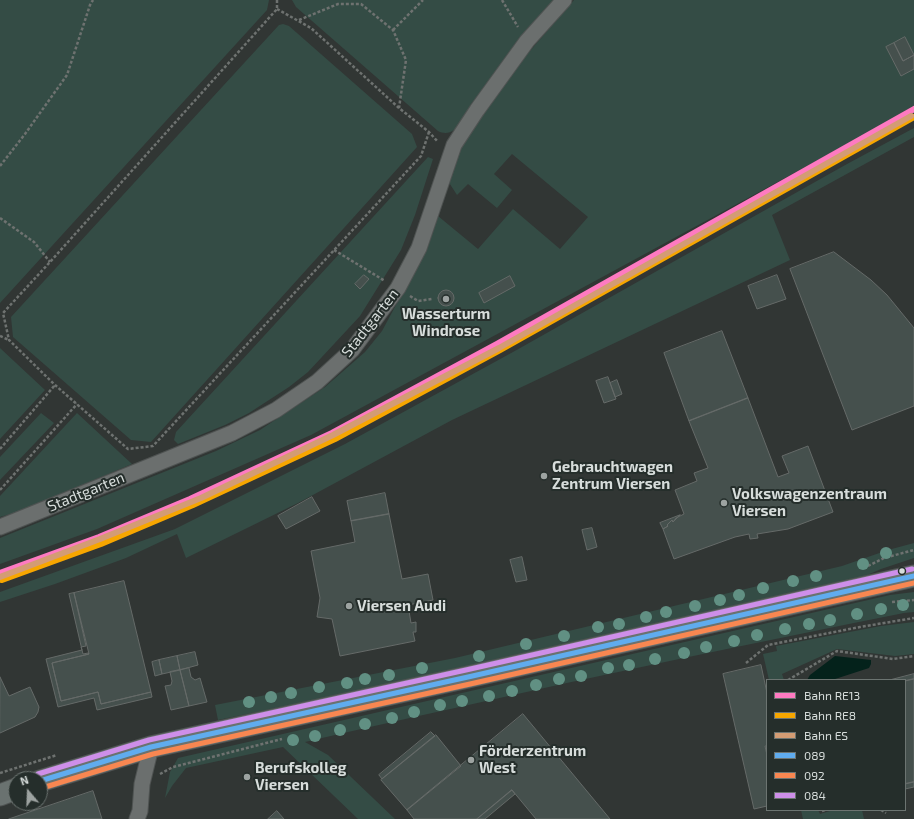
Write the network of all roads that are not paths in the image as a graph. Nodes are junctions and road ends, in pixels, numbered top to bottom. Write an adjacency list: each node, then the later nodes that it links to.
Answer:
1 (564, 0): 2 (street, Stadtgarten)
2 (0, 527)
3 (914, 576): 4 (main road)
4 (151, 747): 5 (main road); 6 (street)
5 (48, 779)
6 (137, 819)

